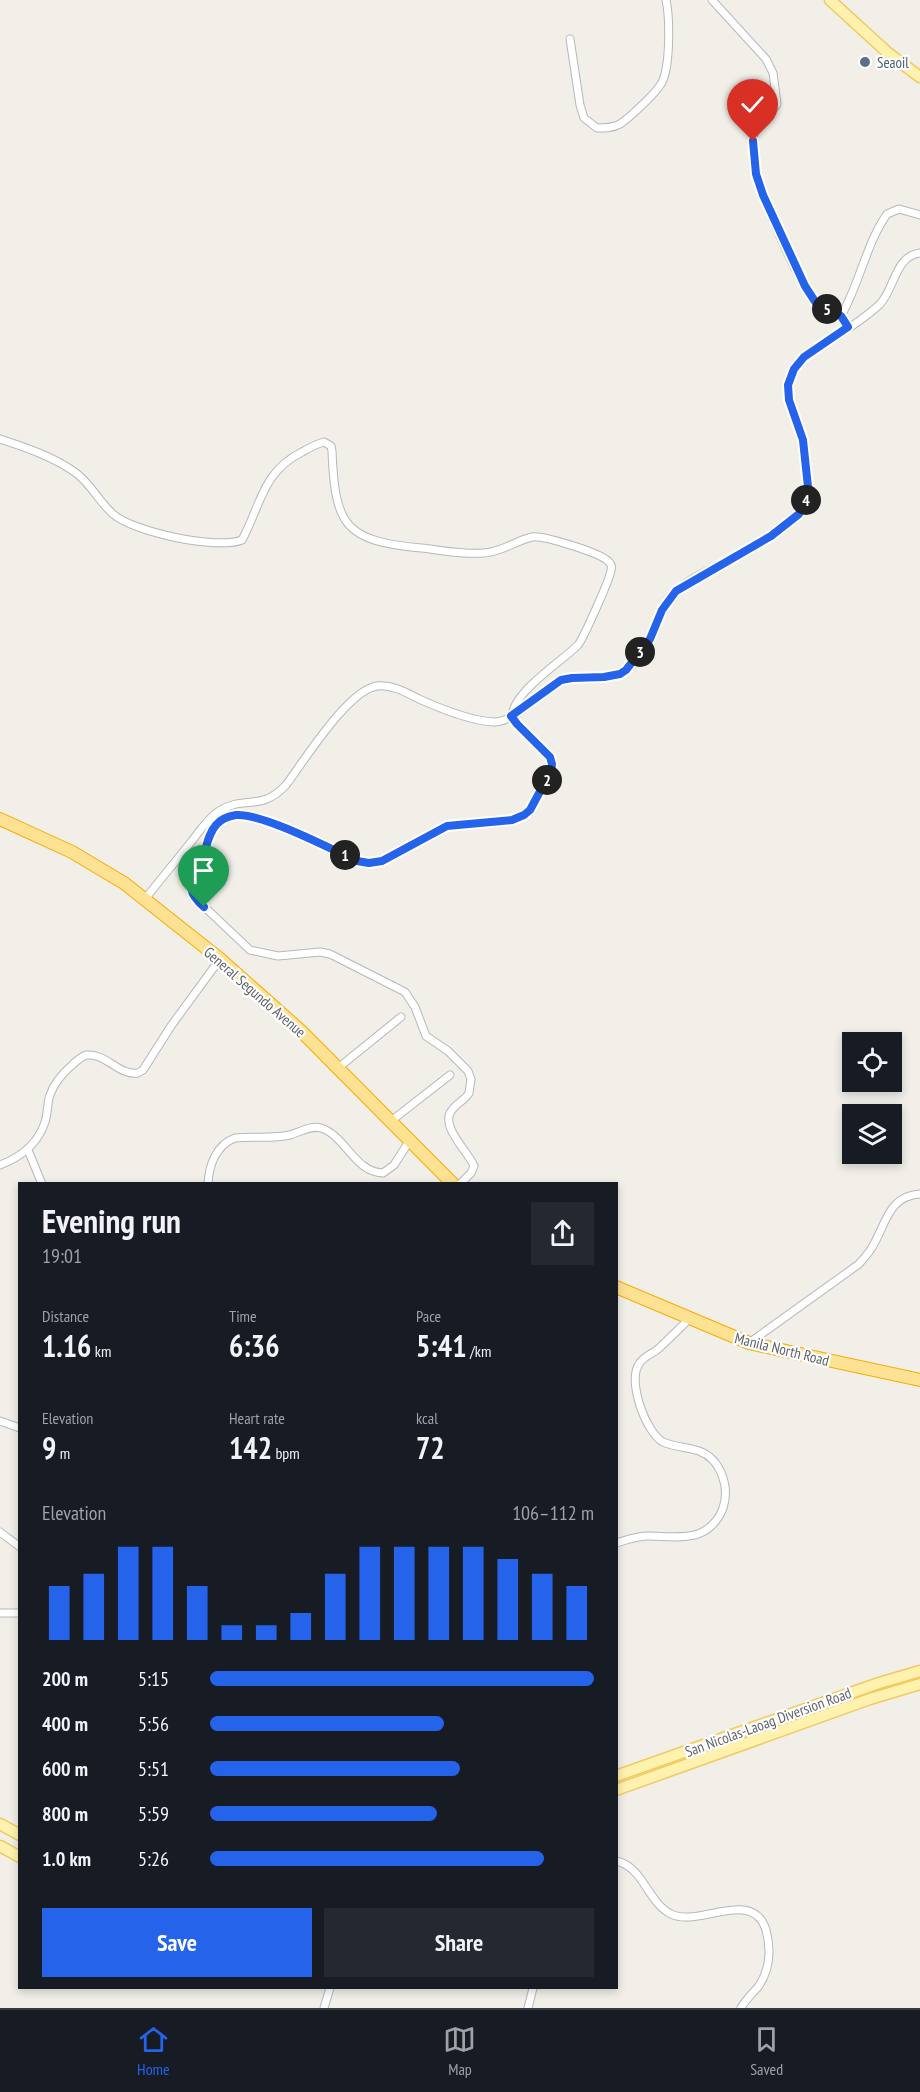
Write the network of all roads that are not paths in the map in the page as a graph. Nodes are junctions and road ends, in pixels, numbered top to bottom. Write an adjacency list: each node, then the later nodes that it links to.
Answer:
1 (666, 0): 4 (street)
2 (712, 0): 8 (street)
3 (830, 0): 5 (main road)
4 (570, 39)
5 (920, 76)
6 (920, 216): 8 (street)
7 (920, 253): 9 (street)
8 (841, 316): 9 (street)
9 (848, 327): 11 (street)
10 (0, 439): 11 (street)
11 (511, 716): 13 (street); 25 (street)
12 (0, 819): 13 (highway, General Segundo Avenue)
13 (145, 899): 14 (highway, General Segundo Avenue)
14 (220, 960): 16 (highway, General Segundo Avenue); 20 (street)
15 (401, 1017): 16 (street)
16 (338, 1068): 18 (highway, General Segundo Avenue)
17 (450, 1075): 18 (street)
18 (391, 1121): 19 (highway, General Segundo Avenue)
19 (410, 1140): 23 (street); 24 (highway, General Segundo Avenue)
20 (28, 1150): 21 (street); 22 (street)
21 (0, 1165)
22 (41, 1182)
23 (208, 1182)
24 (451, 1182)
25 (462, 1182)
26 (920, 1194): 29 (street)
27 (618, 1288): 28 (highway, Manila North Road)
28 (690, 1318): 29 (highway, Manila North Road); 34 (street)
29 (749, 1343): 30 (highway, Manila North Road)
30 (920, 1380)
31 (0, 1421): 32 (street)
32 (18, 1427)
33 (0, 1533): 35 (street)
34 (618, 1542)
35 (18, 1546)
36 (0, 1613): 37 (street)
37 (18, 1613)
38 (920, 1671): 40 (main road, San Nicolas-Laoag Diversion Road)
39 (920, 1684): 41 (main road, San Nicolas-Laoag Diversion Road)
40 (618, 1775)
41 (618, 1789)
42 (0, 1824): 43 (main road)
43 (18, 1834)
44 (0, 1846): 45 (main road)
45 (18, 1856)
46 (618, 1862): 51 (street)
47 (330, 1989): 49 (street)
48 (533, 1989): 50 (street)
49 (324, 2008)
50 (528, 2008)
51 (741, 2008)

